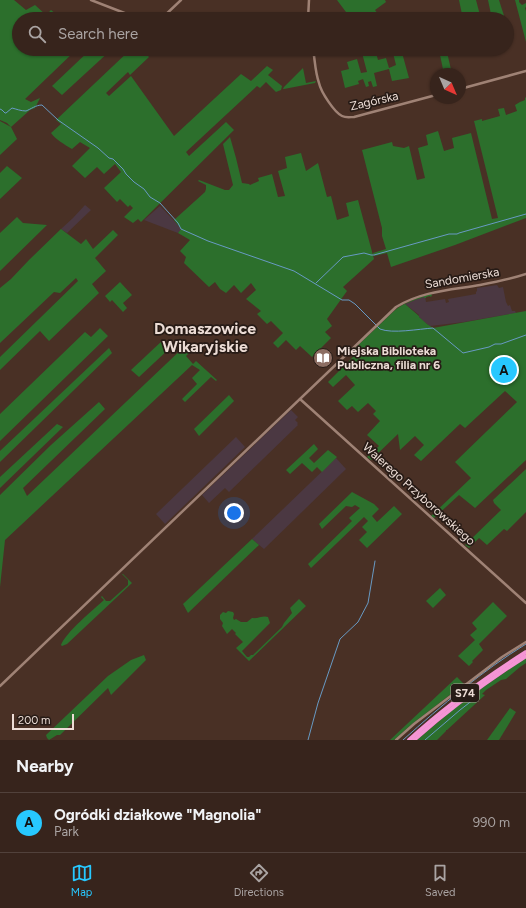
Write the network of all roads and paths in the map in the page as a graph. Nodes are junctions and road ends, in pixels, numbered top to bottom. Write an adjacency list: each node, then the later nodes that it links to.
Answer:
1 (91, 0): 4 (street)
2 (181, 0): 5 (street)
3 (309, 0): 6 (street)
4 (122, 12)
5 (168, 12)
6 (308, 12)
7 (314, 56): 10 (street, Zagórska)
8 (526, 71): 9 (street)
9 (466, 87)
10 (430, 97)
11 (526, 274): 12 (street, Sandomierska)
12 (300, 399): 13 (street, Walerego Przyborowskiego); 17 (street, Sandomierska)
13 (526, 603)
14 (526, 642): 18 (street)
15 (526, 652): 19 (highway, S74)
16 (526, 656): 20 (highway, S74)
17 (0, 686)
18 (396, 740)
19 (409, 740)
20 (414, 740)

